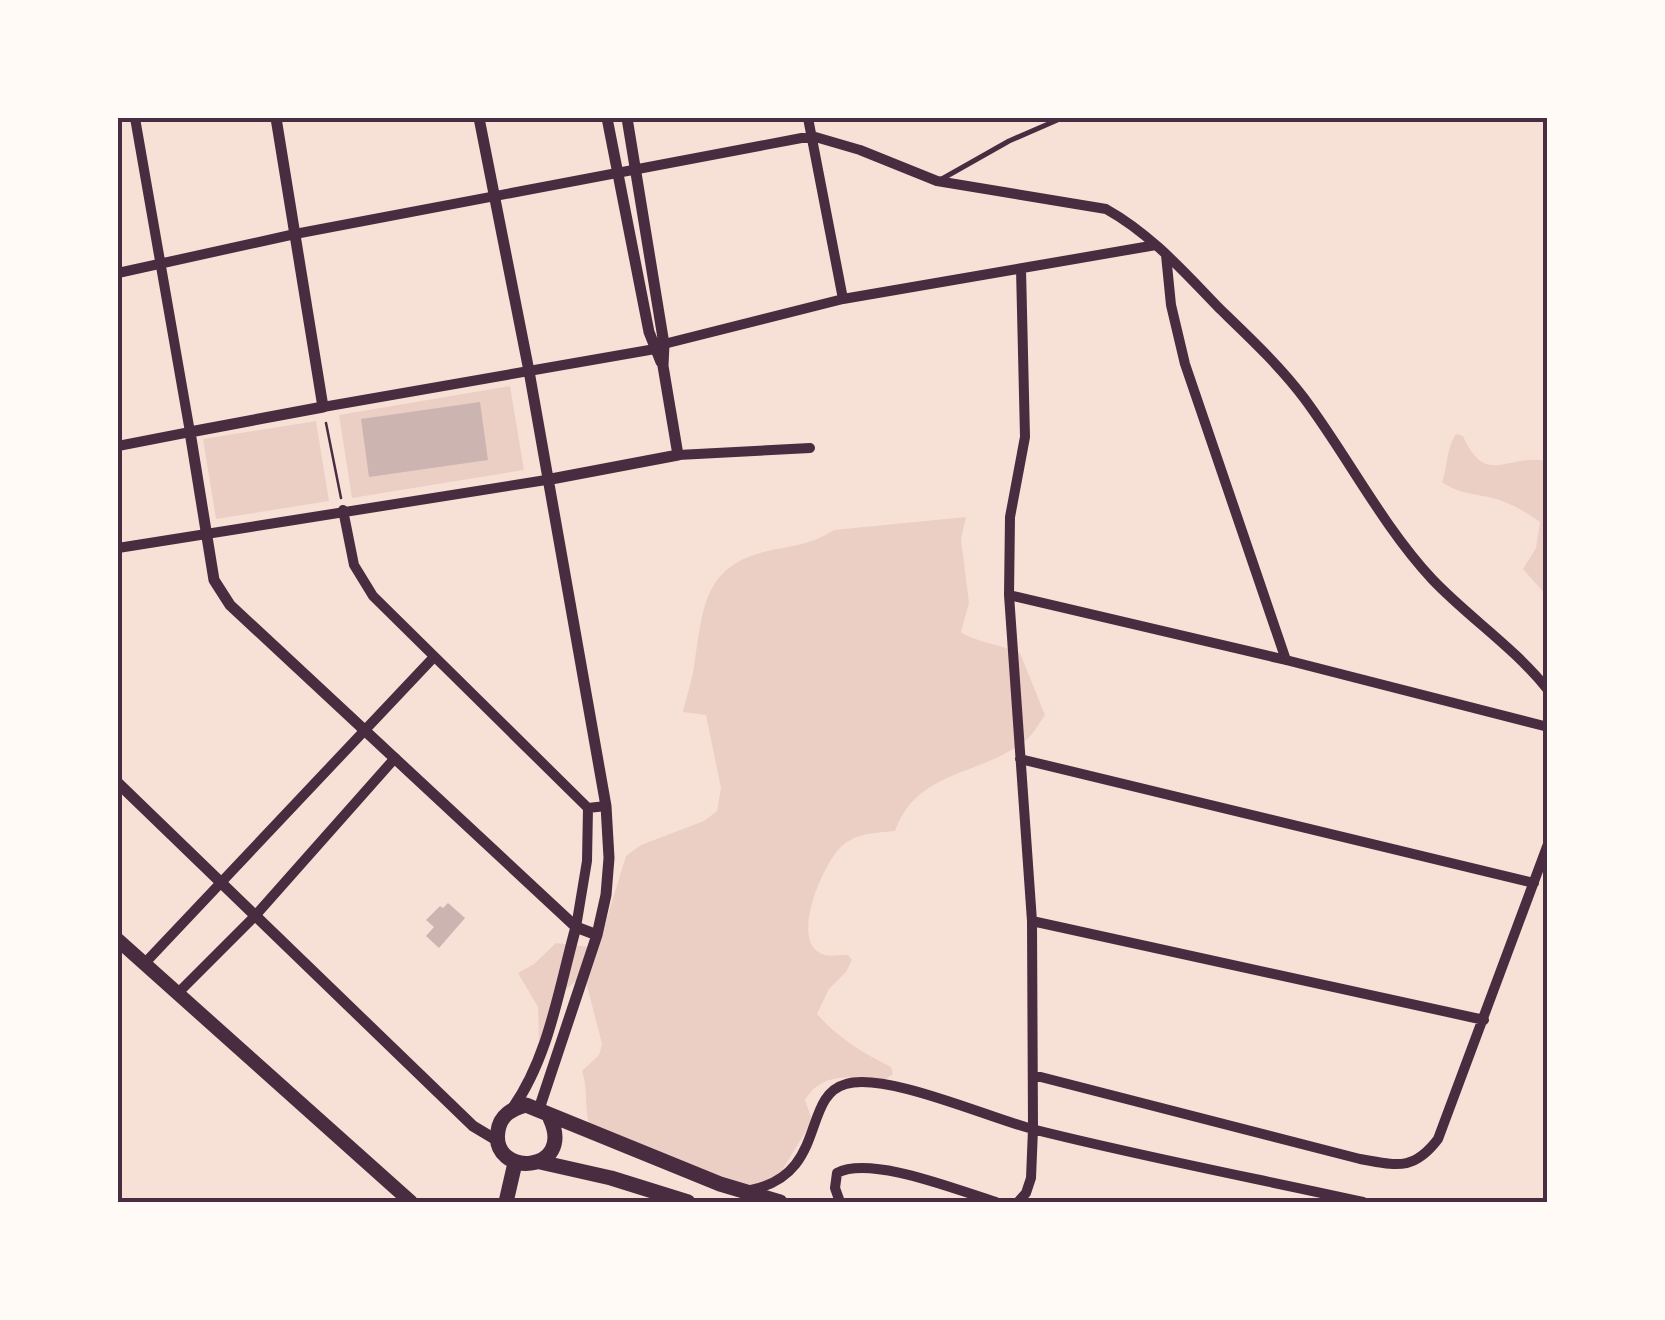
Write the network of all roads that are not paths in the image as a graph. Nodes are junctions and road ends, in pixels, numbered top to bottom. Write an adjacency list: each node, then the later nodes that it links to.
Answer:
1 (136, 118): 16 (street)
2 (276, 118): 13 (street)
3 (479, 118): 12 (street)
4 (607, 118): 10 (street)
5 (627, 118): 9 (street)
6 (808, 118): 8 (street)
7 (1062, 118): 11 (lane)
8 (812, 136): 9 (street); 11 (street); 19 (street)
9 (636, 170): 10 (street); 20 (street)
10 (617, 174): 12 (street); 20 (street)
11 (937, 181): 14 (street)
12 (494, 197): 13 (street); 21 (street)
13 (295, 234): 16 (street); 22 (street)
14 (1156, 246): 15 (street); 17 (street)
15 (1166, 254): 33 (street); 34 (street)
16 (160, 264): 18 (street); 23 (street)
17 (1022, 268): 19 (street); 31 (street)
18 (118, 273)
19 (843, 299): 20 (street)
20 (659, 347): 21 (street); 26 (street)
21 (528, 371): 22 (street); 27 (street)
22 (323, 407): 23 (street)
23 (190, 432): 24 (street); 29 (street)
24 (118, 446)
25 (810, 448): 26 (street)
26 (678, 455): 27 (street)
27 (546, 480): 28 (street); 40 (street)
28 (343, 510): 29 (street); 32 (street)
29 (205, 534): 30 (street); 36 (street)
30 (118, 548)
31 (1009, 594): 33 (street); 38 (street)
32 (433, 658): 36 (street); 41 (street)
33 (1286, 660): 35 (street)
34 (1548, 690)
35 (1548, 727)
36 (363, 730): 37 (street); 44 (street)
37 (396, 758): 45 (street); 47 (street)
38 (1020, 759): 43 (street); 46 (street)
39 (118, 783): 44 (street)
40 (606, 806): 41 (street); 48 (street)
41 (588, 808): 47 (street)
42 (1548, 844): 43 (street)
43 (1534, 882): 52 (street)
44 (223, 884): 45 (street); 50 (street)
45 (256, 916): 51 (street); 57 (street)
46 (1032, 921): 52 (street); 53 (street)
47 (576, 927): 48 (street); 54 (street)
48 (597, 935): 55 (street)
49 (118, 940): 50 (main road)
50 (144, 964): 51 (main road)
51 (178, 993): 61 (main road)
52 (1484, 1020): 53 (street)
53 (1033, 1075): 56 (street)
54 (512, 1109): 55 (main road); 57 (main road)
55 (545, 1113): 58 (main road); 60 (main road)
56 (1034, 1129): 60 (street); 67 (street); 68 (street)
57 (498, 1141): 59 (main road)
58 (540, 1162): 59 (main road); 63 (main road)
59 (515, 1163): 62 (main road)
60 (747, 1191): 64 (main road)
61 (411, 1202)
62 (506, 1202)
63 (688, 1202)
64 (780, 1202)
65 (840, 1202): 66 (street)
66 (996, 1202)
67 (1018, 1202)
68 (1363, 1202)

